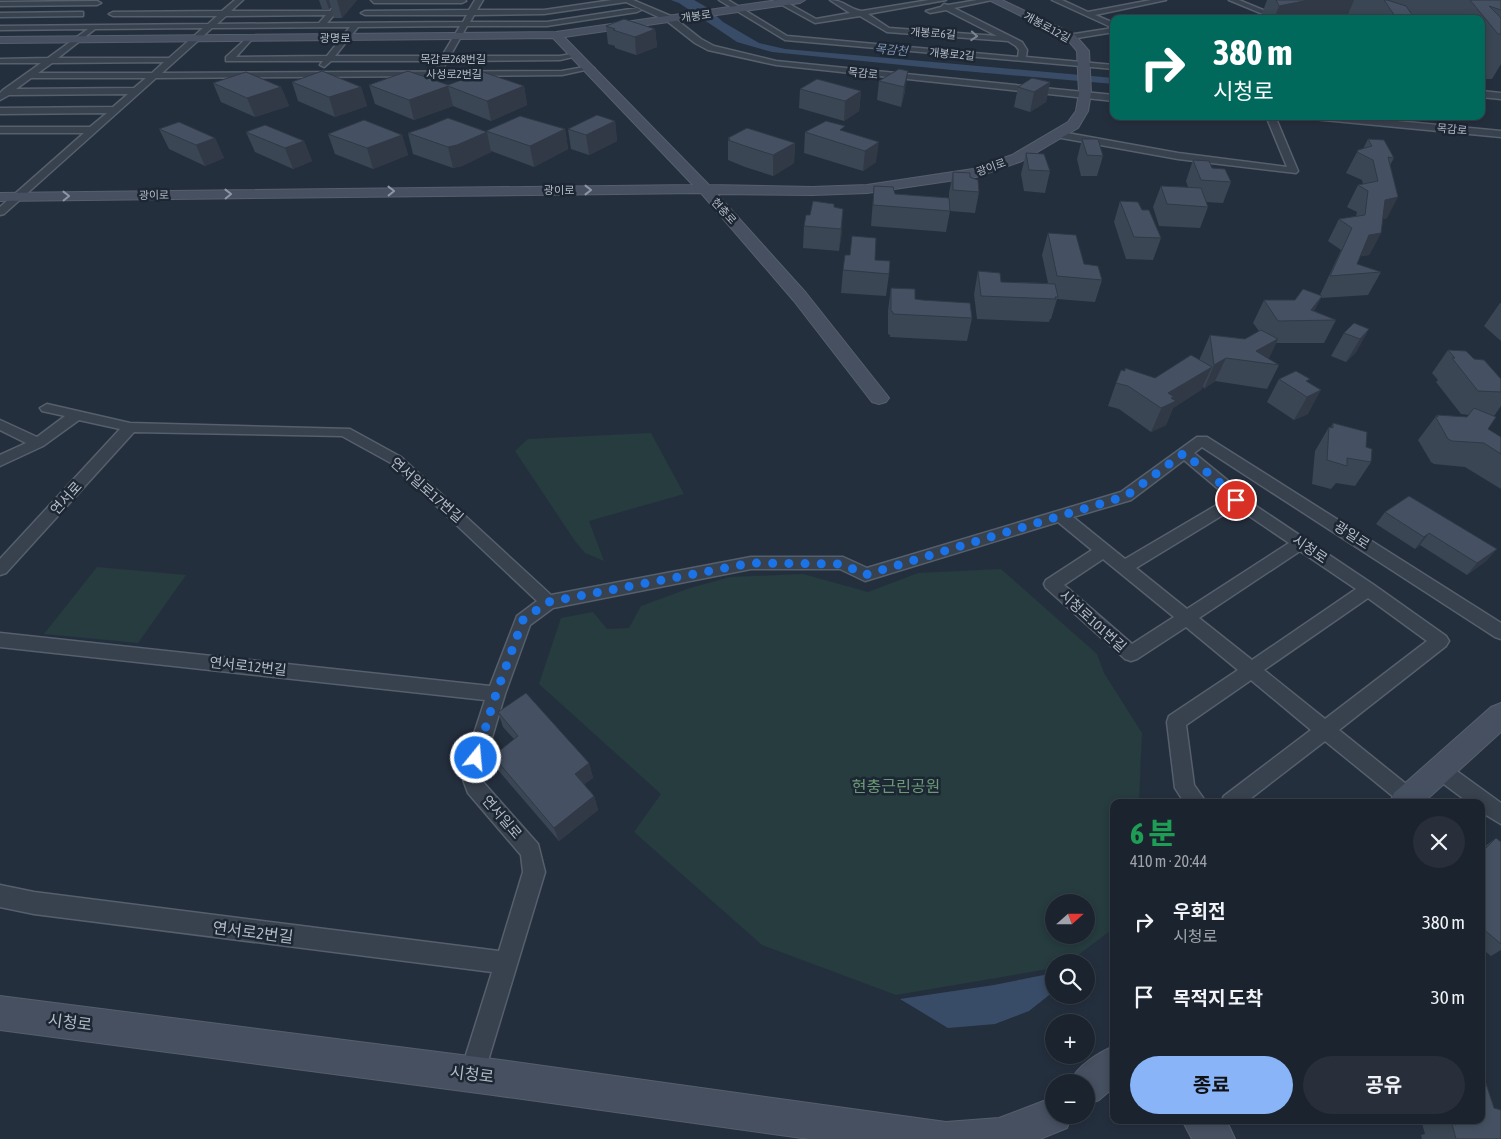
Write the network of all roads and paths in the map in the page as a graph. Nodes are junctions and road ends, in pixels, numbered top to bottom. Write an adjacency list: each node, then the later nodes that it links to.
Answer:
1 (479, 0): 14 (street); 15 (street); 31 (street)
2 (626, 0): 26 (street); 27 (street, 목감로)
3 (723, 0): 29 (street, 개봉로2길)
4 (800, 0): 17 (street, 개봉로)
5 (834, 0): 36 (street, 개봉로6길)
6 (937, 0): 28 (street); 30 (street)
7 (988, 0): 28 (street)
8 (994, 0): 61 (street, 개봉로12길)
9 (1056, 0): 40 (street)
10 (1162, 0): 40 (street)
11 (1233, 0): 25 (street)
12 (99, 1): 22 (street); 37 (street)
13 (342, 1): 19 (street); 34 (street)
14 (375, 1): 35 (street)
15 (488, 1)
16 (557, 1): 26 (street)
17 (779, 1): 29 (street, 개봉로); 55 (street)
18 (241, 2): 24 (street); 39 (street)
19 (332, 2)
20 (871, 2): 30 (street)
21 (1261, 2): 25 (street)
22 (4, 3)
23 (127, 3): 38 (street)
24 (226, 3)
25 (1246, 5): 42 (street)
26 (575, 7): 32 (street)
27 (648, 8): 44 (street, 목감로); 46 (street)
28 (949, 8): 33 (street); 60 (street)
29 (738, 9): 44 (street, 개봉로); 55 (street, 개봉로2길)
30 (884, 9): 36 (street); 43 (street)
31 (472, 12): 32 (street); 35 (street); 45 (street)
32 (544, 12): 46 (street)
33 (923, 12)
34 (332, 13): 39 (street); 47 (street)
35 (365, 13): 48 (street)
36 (861, 13): 55 (street); 60 (street, 개봉로6길, one-way to 60)
37 (80, 14): 41 (street); 49 (street)
38 (113, 14): 39 (street); 50 (street)
39 (224, 14): 51 (street)
40 (1086, 14): 52 (street)
41 (0, 15)
42 (1272, 15)
43 (897, 16)
44 (673, 19): 56 (street, 광명로); 85 (street, 목감로)
45 (465, 24): 46 (street); 48 (street); 57 (street)
46 (547, 24): 56 (street)
47 (322, 25): 48 (street); 51 (street)
48 (356, 25): 59 (street)
49 (63, 26): 50 (street); 53 (street)
50 (96, 26): 51 (street); 64 (street)
51 (211, 26): 62 (street)
52 (1110, 26)
53 (0, 28)
54 (1110, 29): 61 (street)
55 (807, 30): 69 (street, 개봉로2길)
56 (556, 36): 57 (street, 광명로); 65 (street, 현충로)
57 (459, 37): 59 (street, 광명로); 68 (street)
58 (249, 38): 59 (street, 광명로); 62 (street, 광명로); 66 (street, 목감로268번길)
59 (345, 38): 67 (street)
60 (1009, 38): 69 (street)
61 (1071, 38): 74 (street, 개봉로12길)
62 (197, 39): 64 (street, 광명로); 70 (street)
63 (0, 40): 64 (street, 광명로)
64 (78, 40): 73 (street)
65 (577, 55): 68 (street, 목감로268번길); 76 (street, 현충로)
66 (294, 59): 67 (street, 목감로268번길); 78 (street)
67 (328, 59): 68 (street, 목감로268번길); 79 (street)
68 (446, 59): 80 (street)
69 (1022, 59): 74 (street, 개봉로2길)
70 (173, 60): 73 (street); 82 (street)
71 (0, 61): 72 (street)
72 (13, 61): 73 (street); 77 (street)
73 (49, 61): 81 (street)
74 (1084, 65): 75 (street, 개봉로2길); 85 (street, 광이로)
75 (1110, 67)
76 (590, 68): 80 (street, 사성로2번길); 97 (street, 현충로)
77 (0, 70)
78 (281, 74): 79 (street, 사성로2번길); 82 (street, 사성로2번길)
79 (317, 74): 80 (street, 사성로2번길)
80 (436, 74)
81 (28, 76): 82 (street, 사성로2번길); 84 (street)
82 (155, 76): 83 (street)
83 (137, 91): 84 (street); 89 (street)
84 (3, 94)
85 (1084, 94): 88 (street, 목감로); 95 (street, 광이로)
86 (1485, 94): 87 (street)
87 (1501, 96)
88 (1110, 97)
89 (116, 110): 90 (street); 94 (street)
90 (0, 111)
91 (1272, 120): 95 (street)
92 (1355, 120): 96 (street, 목감로)
93 (0, 130): 94 (street)
94 (93, 130): 99 (street)
95 (1056, 134): 97 (street, 광이로)
96 (1501, 134)
97 (705, 189): 99 (street, 광이로, one-way to 97); 101 (street, 현충로)
98 (0, 197): 99 (street, 광이로)
99 (17, 197): 100 (street)
100 (0, 212)
101 (879, 398)
102 (47, 408): 103 (street, 연서일로17번길)
103 (76, 415): 105 (street, 연서일로17번길); 107 (street)
104 (0, 424): 107 (street)
105 (130, 427): 115 (street, 연서로); 117 (street, 연서일로17번길)
106 (1202, 440): 108 (street, 연서일로); 119 (street, 광일로)
107 (38, 443): 109 (street)
108 (1184, 453): 110 (street, 시청로); 111 (street, 연서일로)
109 (0, 461)
110 (1236, 500): 112 (street, 시청로); 114 (street)
111 (1061, 516): 113 (street); 117 (street, 연서일로)
112 (1301, 543): 116 (street, 시청로); 118 (street, 시청로101번길)
113 (1104, 550): 114 (street); 118 (street, 시청로101번길)
114 (1125, 567): 118 (street)
115 (0, 568)
116 (1368, 588): 121 (street); 124 (street, 시청로)
117 (548, 602): 122 (street, 연서일로)
118 (1188, 618): 121 (street)
119 (1501, 632)
120 (0, 640): 122 (street, 연서로12번길)
121 (1252, 670): 124 (street); 126 (street)
122 (496, 694): 134 (street, 연서일로)
123 (1501, 715): 125 (street)
124 (1325, 730): 127 (street); 128 (street)
125 (1440, 770): 129 (street); 130 (street)
126 (1194, 799)
127 (1235, 799)
128 (1406, 799)
129 (1408, 799)
130 (1479, 799)
131 (1485, 803): 132 (street)
132 (1501, 815)
133 (0, 896): 134 (street, 연서로2번길)
134 (507, 963): 137 (street, 연서일로)
135 (0, 1013): 137 (street, 시청로)
136 (1110, 1067): 138 (street)
137 (472, 1074): 141 (street, 시청로)
138 (1095, 1080)
139 (1045, 1118): 142 (street)
140 (1203, 1124): 143 (street)
141 (943, 1139)
142 (949, 1139)
143 (1216, 1139)

